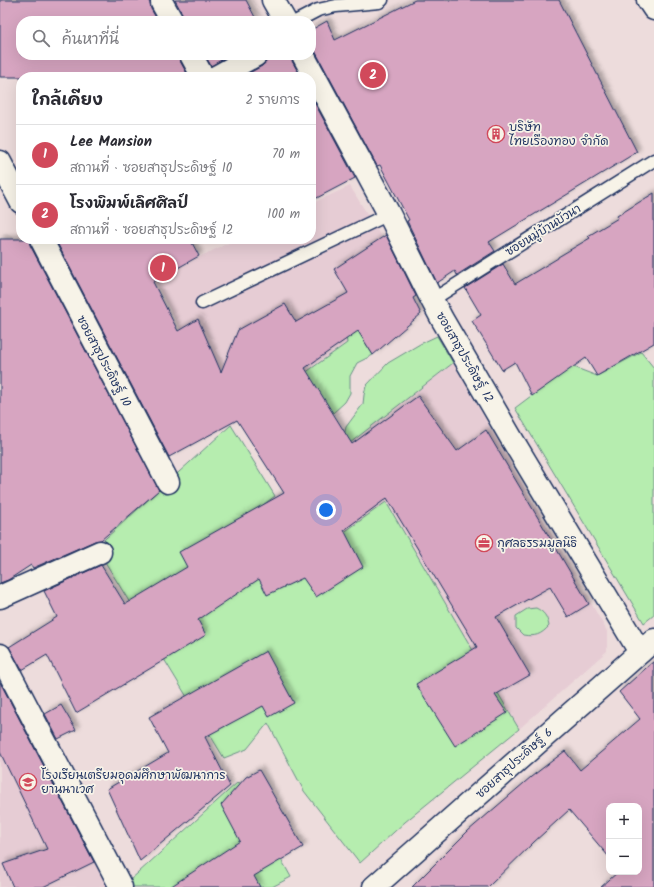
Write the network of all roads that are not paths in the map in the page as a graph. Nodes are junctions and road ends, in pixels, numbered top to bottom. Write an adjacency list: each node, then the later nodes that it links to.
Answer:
1 (273, 0): 5 (street)
2 (382, 0): 6 (lane)
3 (648, 0): 4 (street)
4 (654, 9)
5 (281, 16)
6 (307, 16)
7 (194, 60): 10 (street)
8 (247, 60): 11 (street)
9 (306, 60): 12 (street, ซอยสาธุประดิษฐ์ 12)
10 (200, 72)
11 (225, 72)
12 (312, 72)
13 (316, 79): 17 (street, ซอยสาธุประดิษฐ์ 12)
14 (654, 160): 19 (lane, ซอยหมู่บ้านบัวนา)
15 (0, 162): 16 (street)
16 (16, 192)
17 (389, 214): 19 (street, ซอยสาธุประดิษฐ์ 12); 20 (lane)
18 (43, 244): 21 (street, ซอยสาธุประดิษฐ์ 10)
19 (432, 300): 24 (street, ซอยสาธุประดิษฐ์ 12)
20 (202, 303)
21 (168, 482)
22 (100, 552): 23 (street)
23 (0, 598)
24 (647, 646): 27 (street, ซอยสาธุประดิษฐ์ 6)
25 (0, 655): 26 (street)
26 (121, 887)
27 (374, 887)

